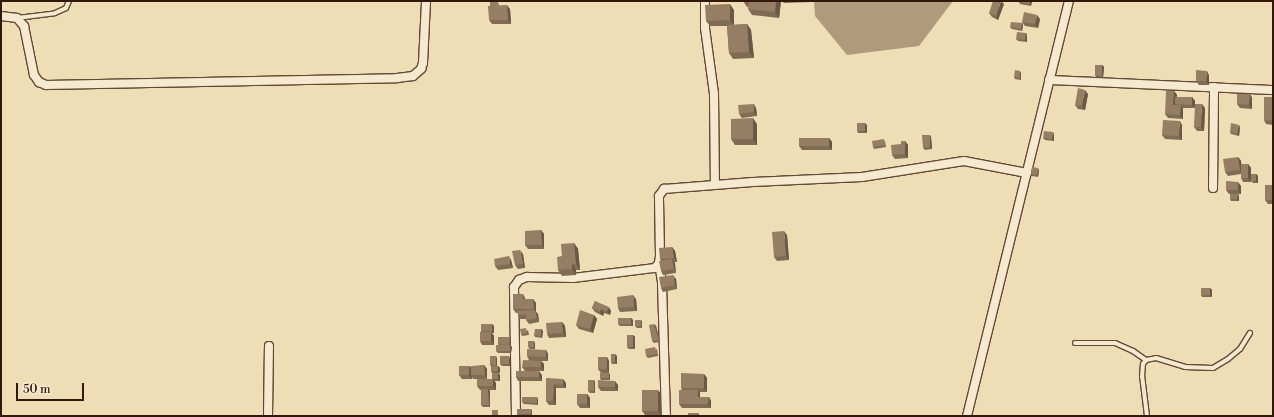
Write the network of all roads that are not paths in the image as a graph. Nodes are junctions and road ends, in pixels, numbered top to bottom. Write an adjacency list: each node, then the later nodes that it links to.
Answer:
1 (69, 1): 6 (lane)
2 (426, 1): 6 (street)
3 (705, 1): 11 (street)
4 (1069, 1): 7 (street)
5 (1, 16): 6 (street)
6 (17, 18)
7 (1049, 80): 8 (street); 10 (street)
8 (1214, 87): 9 (street); 12 (street)
9 (1273, 90)
10 (1026, 173): 11 (street); 21 (street)
11 (715, 184): 13 (street)
12 (1213, 188)
13 (659, 263): 19 (street); 20 (street)
14 (1250, 333): 17 (lane)
15 (1075, 344): 17 (lane)
16 (269, 346): 18 (street)
17 (1146, 360): 22 (lane)
18 (268, 416)
19 (516, 416)
20 (666, 416)
21 (966, 416)
22 (1147, 416)

